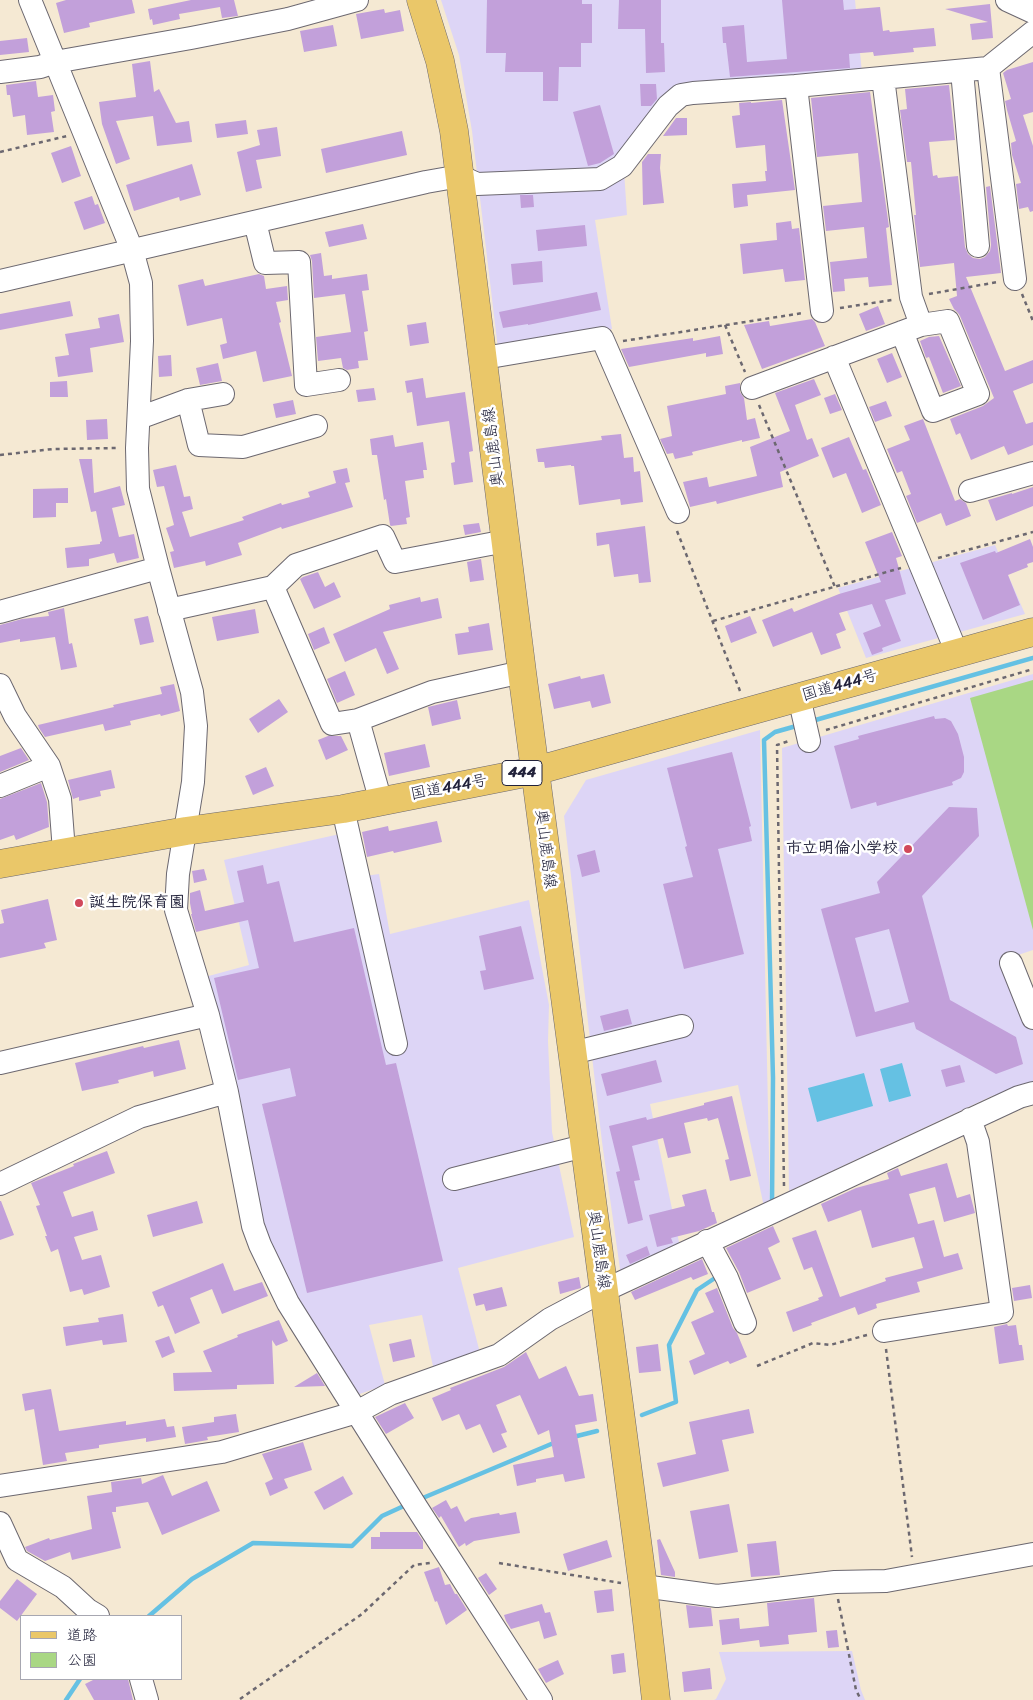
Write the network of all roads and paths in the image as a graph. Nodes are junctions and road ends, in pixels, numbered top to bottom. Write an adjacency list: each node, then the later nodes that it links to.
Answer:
1 (30, 0): 8 (street)
2 (357, 0): 5 (street)
3 (421, 0): 16 (main road, 奥山鹿島線)
4 (1007, 0): 6 (street)
5 (288, 9): 8 (street)
6 (1033, 12)
7 (1033, 32): 9 (street)
8 (55, 62): 11 (street); 14 (street)
9 (988, 68): 10 (street); 20 (street)
10 (962, 71): 12 (street); 18 (street)
11 (0, 72)
12 (883, 78): 13 (street); 26 (street)
13 (796, 86): 16 (street); 22 (street)
14 (84, 132): 15 (path); 19 (street)
15 (0, 152)
16 (460, 176): 17 (street); 25 (main road, 奥山鹿島線)
17 (255, 222): 19 (street); 27 (street)
18 (978, 246)
19 (132, 250): 21 (street); 31 (street)
20 (1015, 279): 23 (path)
21 (0, 281)
22 (822, 310)
23 (1033, 321)
24 (725, 325): 28 (path)
25 (484, 358): 37 (street); 39 (main road, 奥山鹿島線)
26 (834, 358): 28 (street); 40 (street)
27 (339, 380)
28 (752, 388): 43 (path)
29 (223, 394): 30 (street)
30 (188, 400): 31 (street); 32 (street)
31 (139, 418): 33 (street)
32 (316, 426)
33 (137, 448): 34 (path); 41 (street)
34 (0, 455)
35 (1033, 473): 36 (street)
36 (970, 491)
37 (678, 512): 46 (path)
38 (1033, 532): 40 (path)
39 (506, 541): 42 (street); 50 (main road, 奥山鹿島線)
40 (920, 563): 43 (path); 48 (street)
41 (158, 568): 44 (street); 45 (street)
42 (273, 587): 44 (street); 53 (street)
43 (834, 587): 46 (path)
44 (169, 610): 60 (street)
45 (0, 612)
46 (713, 621): 52 (path)
47 (1033, 632): 48 (main road, 国道444号 / 444)
48 (957, 653): 54 (main road, 国道444号 / 444)
49 (1033, 669): 54 (path)
50 (522, 672): 53 (street); 56 (main road, 奥山鹿島線)
51 (0, 685): 55 (street)
52 (740, 691)
53 (358, 720): 58 (street)
54 (805, 723): 56 (main road, 国道444号 / 444); 76 (path)
55 (49, 766): 57 (street); 61 (street)
56 (535, 770): 58 (main road, 国道444号 / 444); 68 (main road, 奥山鹿島線)
57 (0, 786)
58 (381, 802): 59 (main road, 国道444号 / 444)
59 (343, 809): 60 (main road, 国道444号 / 444); 67 (street)
60 (186, 831): 61 (main road, 国道444号 / 444); 64 (street)
61 (64, 852): 62 (main road, 国道444号 / 444)
62 (0, 864)
63 (1011, 963): 65 (street)
64 (208, 1015): 69 (street); 70 (street)
65 (1033, 1018)
66 (682, 1026): 68 (street)
67 (396, 1044)
68 (572, 1052): 73 (main road, 奥山鹿島線)
69 (0, 1063)
70 (227, 1092): 75 (street); 82 (street)
71 (1033, 1094): 72 (street)
72 (970, 1119): 76 (street); 80 (street)
73 (584, 1146): 74 (street); 78 (main road, 奥山鹿島線)
74 (454, 1179)
75 (0, 1184)
76 (777, 1209): 77 (street)
77 (708, 1241): 78 (street); 79 (street)
78 (603, 1291): 82 (street); 90 (main road, 奥山鹿島線)
79 (745, 1323)
80 (884, 1331): 81 (path); 88 (path)
81 (758, 1366)
82 (356, 1412): 83 (street); 86 (street)
83 (0, 1486)
84 (0, 1523): 91 (street)
85 (1033, 1554): 88 (street)
86 (451, 1561): 93 (path); 95 (street)
87 (499, 1563): 90 (path)
88 (914, 1576): 89 (street)
89 (835, 1582): 90 (street); 97 (path)
90 (643, 1586): 96 (main road, 奥山鹿島線)
91 (96, 1615)
92 (141, 1680): 94 (street)
93 (240, 1698)
94 (147, 1700)
95 (541, 1700)
96 (656, 1700)
97 (861, 1700)

